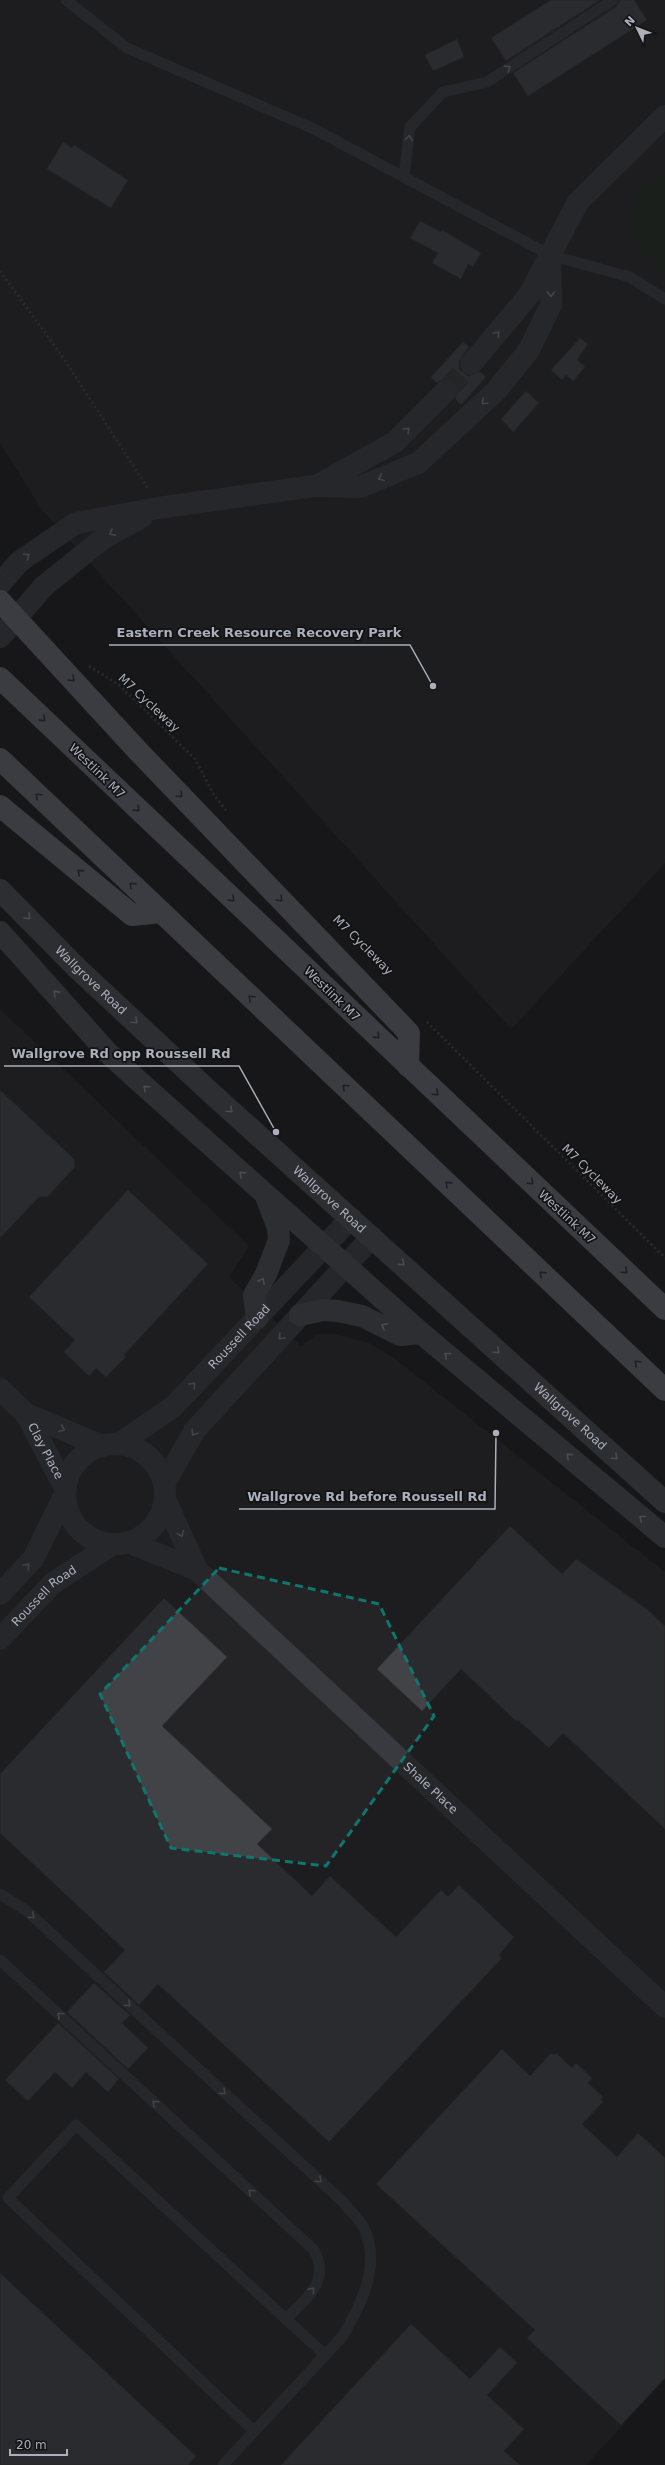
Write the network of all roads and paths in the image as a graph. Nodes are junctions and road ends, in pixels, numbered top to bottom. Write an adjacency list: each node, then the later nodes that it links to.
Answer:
1 (66, 0): 4 (lane)
2 (613, 0): 4 (lane, one-way to 2)
3 (665, 116): 5 (street)
4 (404, 177): 5 (lane)
5 (550, 255): 7 (lane); 8 (street, one-way to 5); 10 (street, one-way to 10)
6 (0, 271): 11 (path)
7 (665, 299)
8 (471, 364)
9 (446, 391): 10 (street, one-way to 9)
10 (314, 486): 11 (street)
11 (158, 508): 12 (street, one-way to 11); 14 (street, one-way to 14)
12 (0, 584)
13 (0, 601): 24 (highway, one-way to 24, bridge)
14 (0, 637)
15 (83, 662): 19 (path, M7 Cycleway)
16 (7, 685): 24 (highway, Westlink M7, one-way to 24)
17 (0, 759): 21 (highway, one-way to 17)
18 (0, 806): 21 (highway, one-way to 18)
19 (233, 820)
20 (0, 890): 26 (main road, Wallgrove Road, one-way to 26)
21 (161, 912): 36 (highway, one-way to 21)
22 (0, 932): 25 (main road, one-way to 22)
23 (424, 1019): 29 (path, M7 Cycleway)
24 (408, 1066): 31 (highway, Westlink M7, one-way to 31)
25 (266, 1196): 28 (main road); 33 (main road, one-way to 25)
26 (351, 1218): 27 (main road, Wallgrove Road); 28 (street, Roussell Road)
27 (372, 1237): 30 (street); 41 (main road, Wallgrove Road, one-way to 41)
28 (324, 1247): 30 (main road); 33 (street, Roussell Road)
29 (665, 1258)
30 (346, 1267): 32 (street); 34 (main road)
31 (665, 1309)
32 (300, 1315): 34 (main road, one-way to 32); 40 (street, one-way to 40)
33 (256, 1318): 38 (street, Roussell Road, one-way to 33)
34 (421, 1333): 42 (main road, one-way to 34)
35 (0, 1390): 37 (street, Clay Place)
36 (665, 1390)
37 (26, 1414): 38 (street, Clay Place, one-way to 38); 39 (street, Clay Place)
38 (110, 1445): 39 (street); 40 (street)
39 (65, 1491): 43 (street); 45 (street, one-way to 39)
40 (165, 1492): 43 (street); 44 (street, Shale Place, one-way to 44)
41 (665, 1502)
42 (665, 1537)
43 (121, 1543): 44 (street, Shale Place); 46 (street, Roussell Road)
44 (197, 1570): 49 (street, Shale Place)
45 (0, 1594)
46 (0, 1639)
47 (0, 1894): 51 (lane, one-way to 51)
48 (0, 1960): 50 (lane, one-way to 48)
49 (665, 2007)
50 (286, 2319): 51 (lane); 52 (lane)
51 (325, 2355): 52 (lane)
52 (254, 2431): 53 (lane)
53 (223, 2465)

